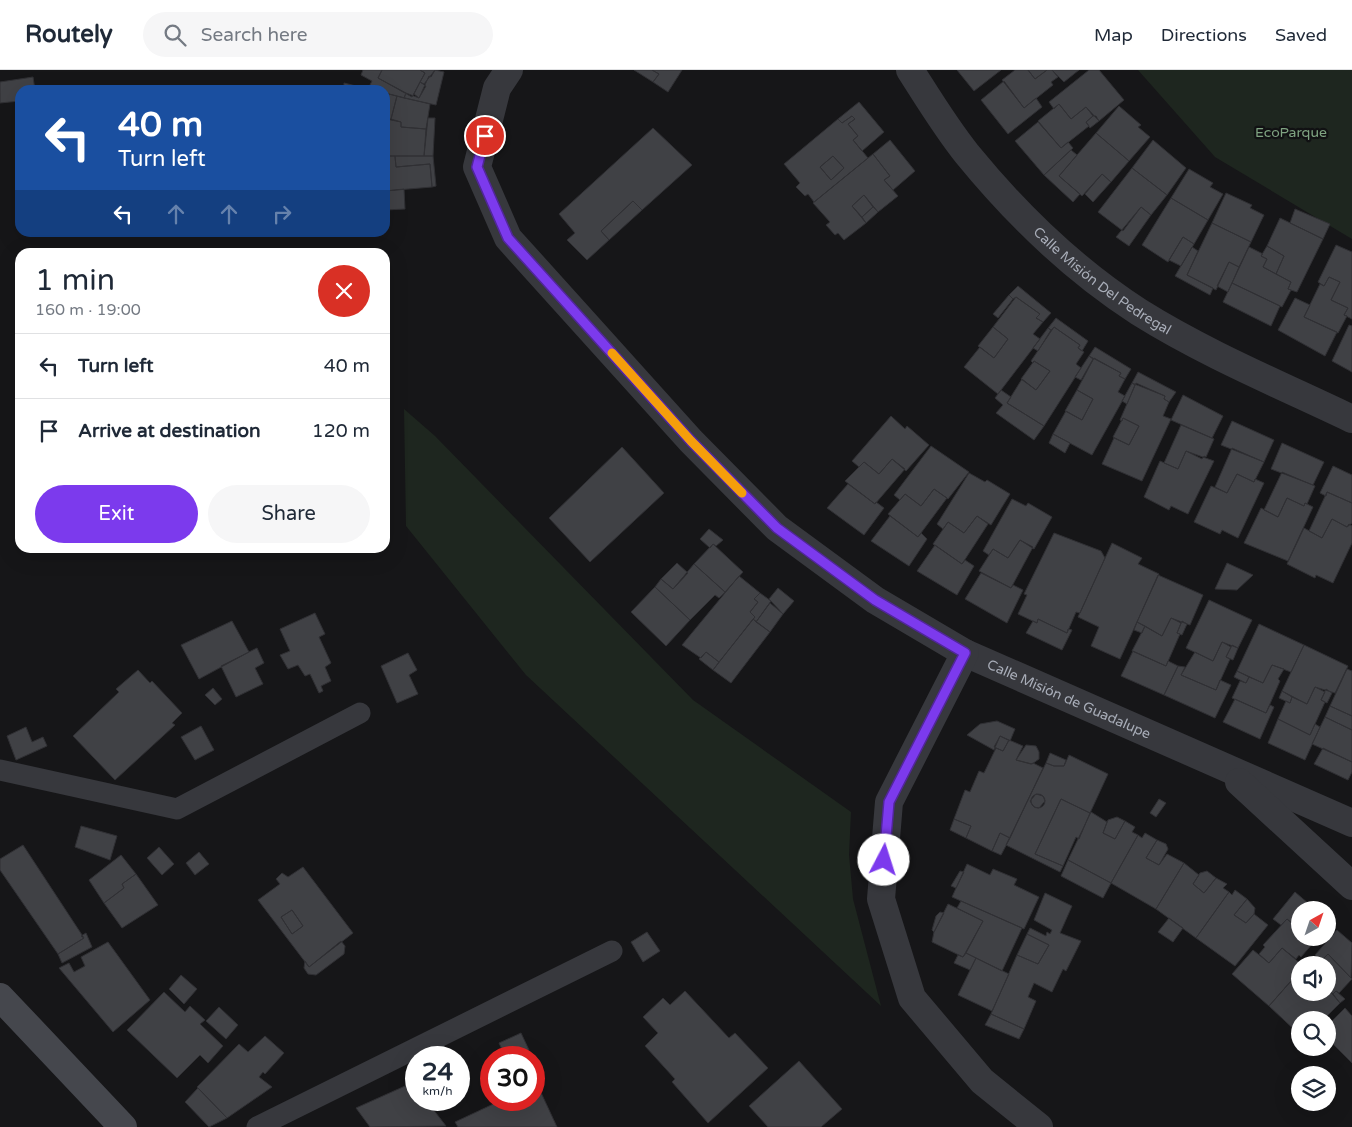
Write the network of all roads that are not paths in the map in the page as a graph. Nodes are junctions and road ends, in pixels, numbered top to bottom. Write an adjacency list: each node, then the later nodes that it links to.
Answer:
1 (509, 70): 4 (street, Calle Misión de Guadalupe)
2 (910, 70): 3 (street, Calle Misión Del Pedregal)
3 (1352, 419)
4 (965, 653): 6 (street, Calle Misión de Guadalupe); 14 (street)
5 (360, 712): 7 (lane)
6 (1221, 766): 8 (street, Calle Misión de Guadalupe); 9 (street, Calle Misión de Guadalupe)
7 (0, 770)
8 (1352, 824)
9 (1352, 886)
10 (612, 951): 13 (lane)
11 (0, 997): 12 (main road)
12 (123, 1127)
13 (257, 1127)
14 (1039, 1127)

